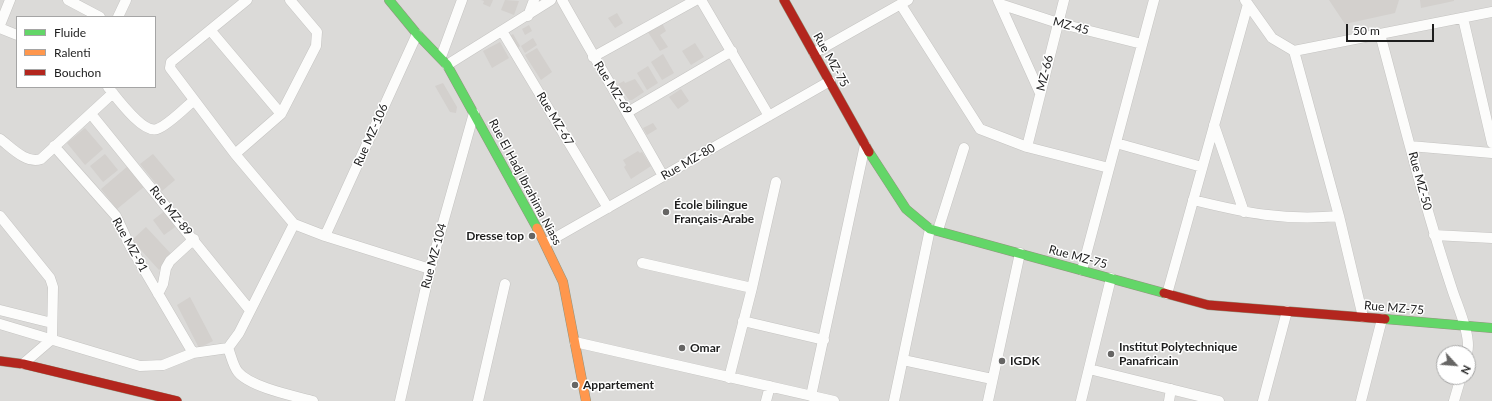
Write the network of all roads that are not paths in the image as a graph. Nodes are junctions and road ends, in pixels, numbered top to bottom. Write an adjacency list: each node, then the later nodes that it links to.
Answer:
1 (10, 0): 25 (street)
2 (68, 0): 20 (street)
3 (126, 0): 21 (street)
4 (247, 0): 27 (street)
5 (290, 0): 46 (street)
6 (389, 0): 29 (main road, Rue El Hadj Ibrahima Niass)
7 (462, 0): 36 (street)
8 (534, 0): 22 (street)
9 (551, 0): 22 (street)
10 (562, 0): 37 (street, Rue MZ-69)
11 (696, 0): 37 (street)
12 (701, 0): 33 (street)
13 (1064, 0): 24 (street, MZ-66)
14 (1154, 0): 32 (street)
15 (788, 1): 35 (main road, Rue MZ-75)
16 (904, 2): 35 (street); 55 (street)
17 (999, 2): 24 (street, MZ-45); 41 (street)
18 (1246, 2): 34 (street); 48 (street)
19 (1492, 12): 23 (street)
20 (98, 16)
21 (118, 16)
22 (528, 16): 28 (street)
23 (1463, 18): 30 (street); 51 (street)
24 (1058, 23): 32 (street, MZ-45); 41 (street, MZ-66)
25 (0, 25)
26 (0, 28): 31 (street)
27 (211, 31): 42 (street); 46 (street)
28 (502, 31): 38 (street); 64 (street, Rue MZ-67)
29 (417, 34): 36 (main road, Rue El Hadj Ibrahima Niass); 71 (street, Rue MZ-106)
30 (1380, 34): 34 (street); 54 (street, Rue MZ-50)
31 (16, 35)
32 (1142, 44): 50 (street)
33 (732, 51): 43 (street); 47 (street)
34 (1294, 51): 67 (street)
35 (814, 52): 39 (main road, Rue MZ-75)
36 (441, 57): 38 (main road, Rue El Hadj Ibrahima Niass)
37 (594, 57): 43 (street, Rue MZ-69)
38 (447, 65): 44 (main road, Rue El Hadj Ibrahima Niass)
39 (830, 81): 47 (street, Rue MZ-80); 52 (main road, Rue MZ-75)
40 (111, 90): 42 (street); 45 (street)
41 (1040, 93): 55 (street, MZ-66)
42 (193, 101): 58 (street)
43 (628, 112): 61 (street, Rue MZ-69)
44 (474, 113): 74 (main road, Rue El Hadj Ibrahima Niass); 77 (street, Rue MZ-104)
45 (91, 114): 53 (street); 73 (street, Rue MZ-89)
46 (282, 114): 58 (street)
47 (769, 116): 61 (street, Rue MZ-80)
48 (1214, 125): 59 (street); 65 (street)
49 (0, 139): 53 (street)
50 (1116, 143): 59 (street); 60 (street)
51 (1492, 143)
52 (865, 145): 69 (main road, Rue MZ-75); 95 (street)
53 (54, 146): 82 (street, Rue MZ-91)
54 (1410, 146): 57 (street); 70 (street, Rue MZ-50)
55 (1027, 147): 60 (street)
56 (964, 148): 69 (street)
57 (1492, 153)
58 (235, 154): 68 (street)
59 (1202, 167): 63 (street)
60 (1109, 168): 78 (street)
61 (663, 176): 64 (street, Rue MZ-80)
62 (776, 182): 81 (street)
63 (1193, 200): 65 (street); 83 (street)
64 (608, 208): 74 (street, Rue MZ-80)
65 (1244, 212): 67 (street)
66 (0, 216): 90 (street)
67 (1339, 216): 87 (street)
68 (294, 224): 71 (street); 84 (street)
69 (934, 229): 75 (main road, Rue MZ-75); 100 (street)
70 (1434, 235): 72 (street); 92 (street, Rue MZ-50)
71 (326, 236): 77 (street)
72 (1492, 238)
73 (194, 239): 82 (street); 84 (street, Rue MZ-89)
74 (546, 243): 96 (main road, Rue El Hadj Ibrahima Niass)
75 (1020, 253): 78 (main road, Rue MZ-75); 106 (street)
76 (642, 263): 81 (street)
77 (430, 269): 113 (street, Rue MZ-104)
78 (1082, 270): 79 (main road, Rue MZ-75)
79 (1111, 278): 83 (main road, Rue MZ-75); 104 (street)
80 (505, 284): 114 (street)
81 (752, 288): 89 (street)
82 (158, 294): 99 (street, Rue MZ-91)
83 (1167, 294): 86 (main road, Rue MZ-75)
84 (249, 309): 98 (street)
85 (0, 310): 90 (street)
86 (1286, 311): 87 (main road, Rue MZ-75); 123 (street)
87 (1363, 317): 88 (main road, Rue MZ-75)
88 (1382, 319): 92 (main road, Rue MZ-75); 124 (street)
89 (743, 321): 95 (street); 105 (street)
90 (52, 323): 94 (street)
91 (0, 324): 94 (street)
92 (1464, 326): 93 (main road, Rue MZ-75); 97 (street, Rue MZ-50)
93 (1492, 328)
94 (52, 340): 99 (street); 103 (street)
95 (824, 340): 110 (street)
96 (575, 342): 105 (street); 115 (main road, Rue El Hadj Ibrahima Niass)
97 (1469, 345)
98 (228, 348): 99 (street); 112 (street)
99 (193, 353)
100 (903, 360): 106 (street); 118 (street)
101 (0, 361): 103 (main road)
102 (0, 368): 103 (main road)
103 (23, 369): 111 (main road)
104 (1089, 369): 109 (street); 120 (street)
105 (729, 378): 108 (street)
106 (992, 379): 119 (street)
107 (1459, 385): 125 (street)
108 (770, 386): 110 (street); 116 (street)
109 (1171, 389): 121 (street); 122 (street)
110 (811, 396): 117 (street)
111 (177, 401)
112 (313, 401)
113 (400, 401)
114 (478, 401)
115 (586, 401)
116 (766, 401)
117 (834, 401)
118 (894, 401)
119 (988, 401)
120 (1081, 401)
121 (1169, 401)
122 (1219, 401)
123 (1263, 401)
124 (1361, 401)
125 (1454, 401)

